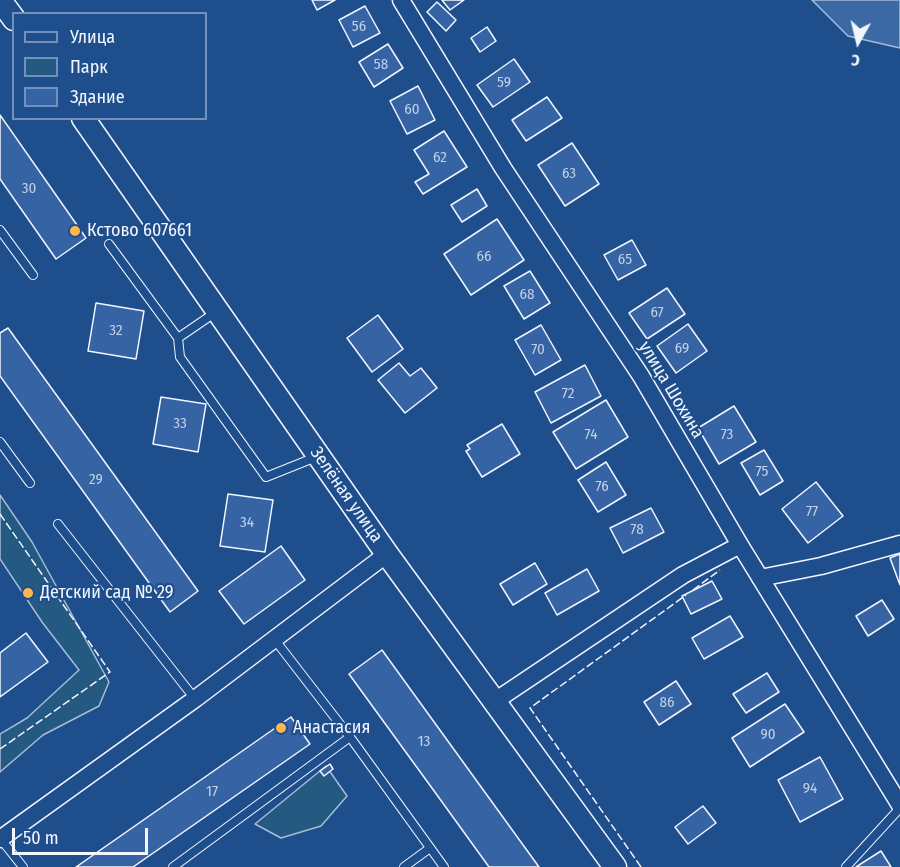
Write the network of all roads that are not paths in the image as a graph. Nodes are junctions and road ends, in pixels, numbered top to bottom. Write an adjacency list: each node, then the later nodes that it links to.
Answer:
1 (0, 0): 3 (main road)
2 (401, 0): 15 (street, улица Шохина)
3 (12, 16)
4 (84, 120): 8 (main road, Зелёная улица)
5 (1, 234): 7 (lane)
6 (109, 244): 9 (lane)
7 (33, 275)
8 (218, 310): 9 (lane); 11 (main road, Зелёная улица)
9 (178, 338): 11 (lane)
10 (0, 442): 12 (lane)
11 (319, 456): 16 (main road, Зелёная улица)
12 (30, 483)
13 (58, 524): 19 (lane)
14 (900, 544): 17 (street)
15 (740, 545): 17 (street, улица Шохина); 20 (street)
16 (387, 554): 18 (street); 20 (main road, Зелёная улица)
17 (760, 578): 22 (street, улица Шохина)
18 (275, 640): 19 (street); 21 (lane)
19 (195, 699): 23 (street)
20 (495, 701): 29 (main road, Зелёная улица)
21 (350, 737): 24 (lane); 26 (lane)
22 (900, 807): 30 (lane)
23 (0, 838): 25 (lane)
24 (430, 848): 27 (lane); 28 (lane)
25 (23, 867)
26 (173, 867)
27 (404, 867)
28 (444, 867)
29 (615, 867)
30 (846, 867)

